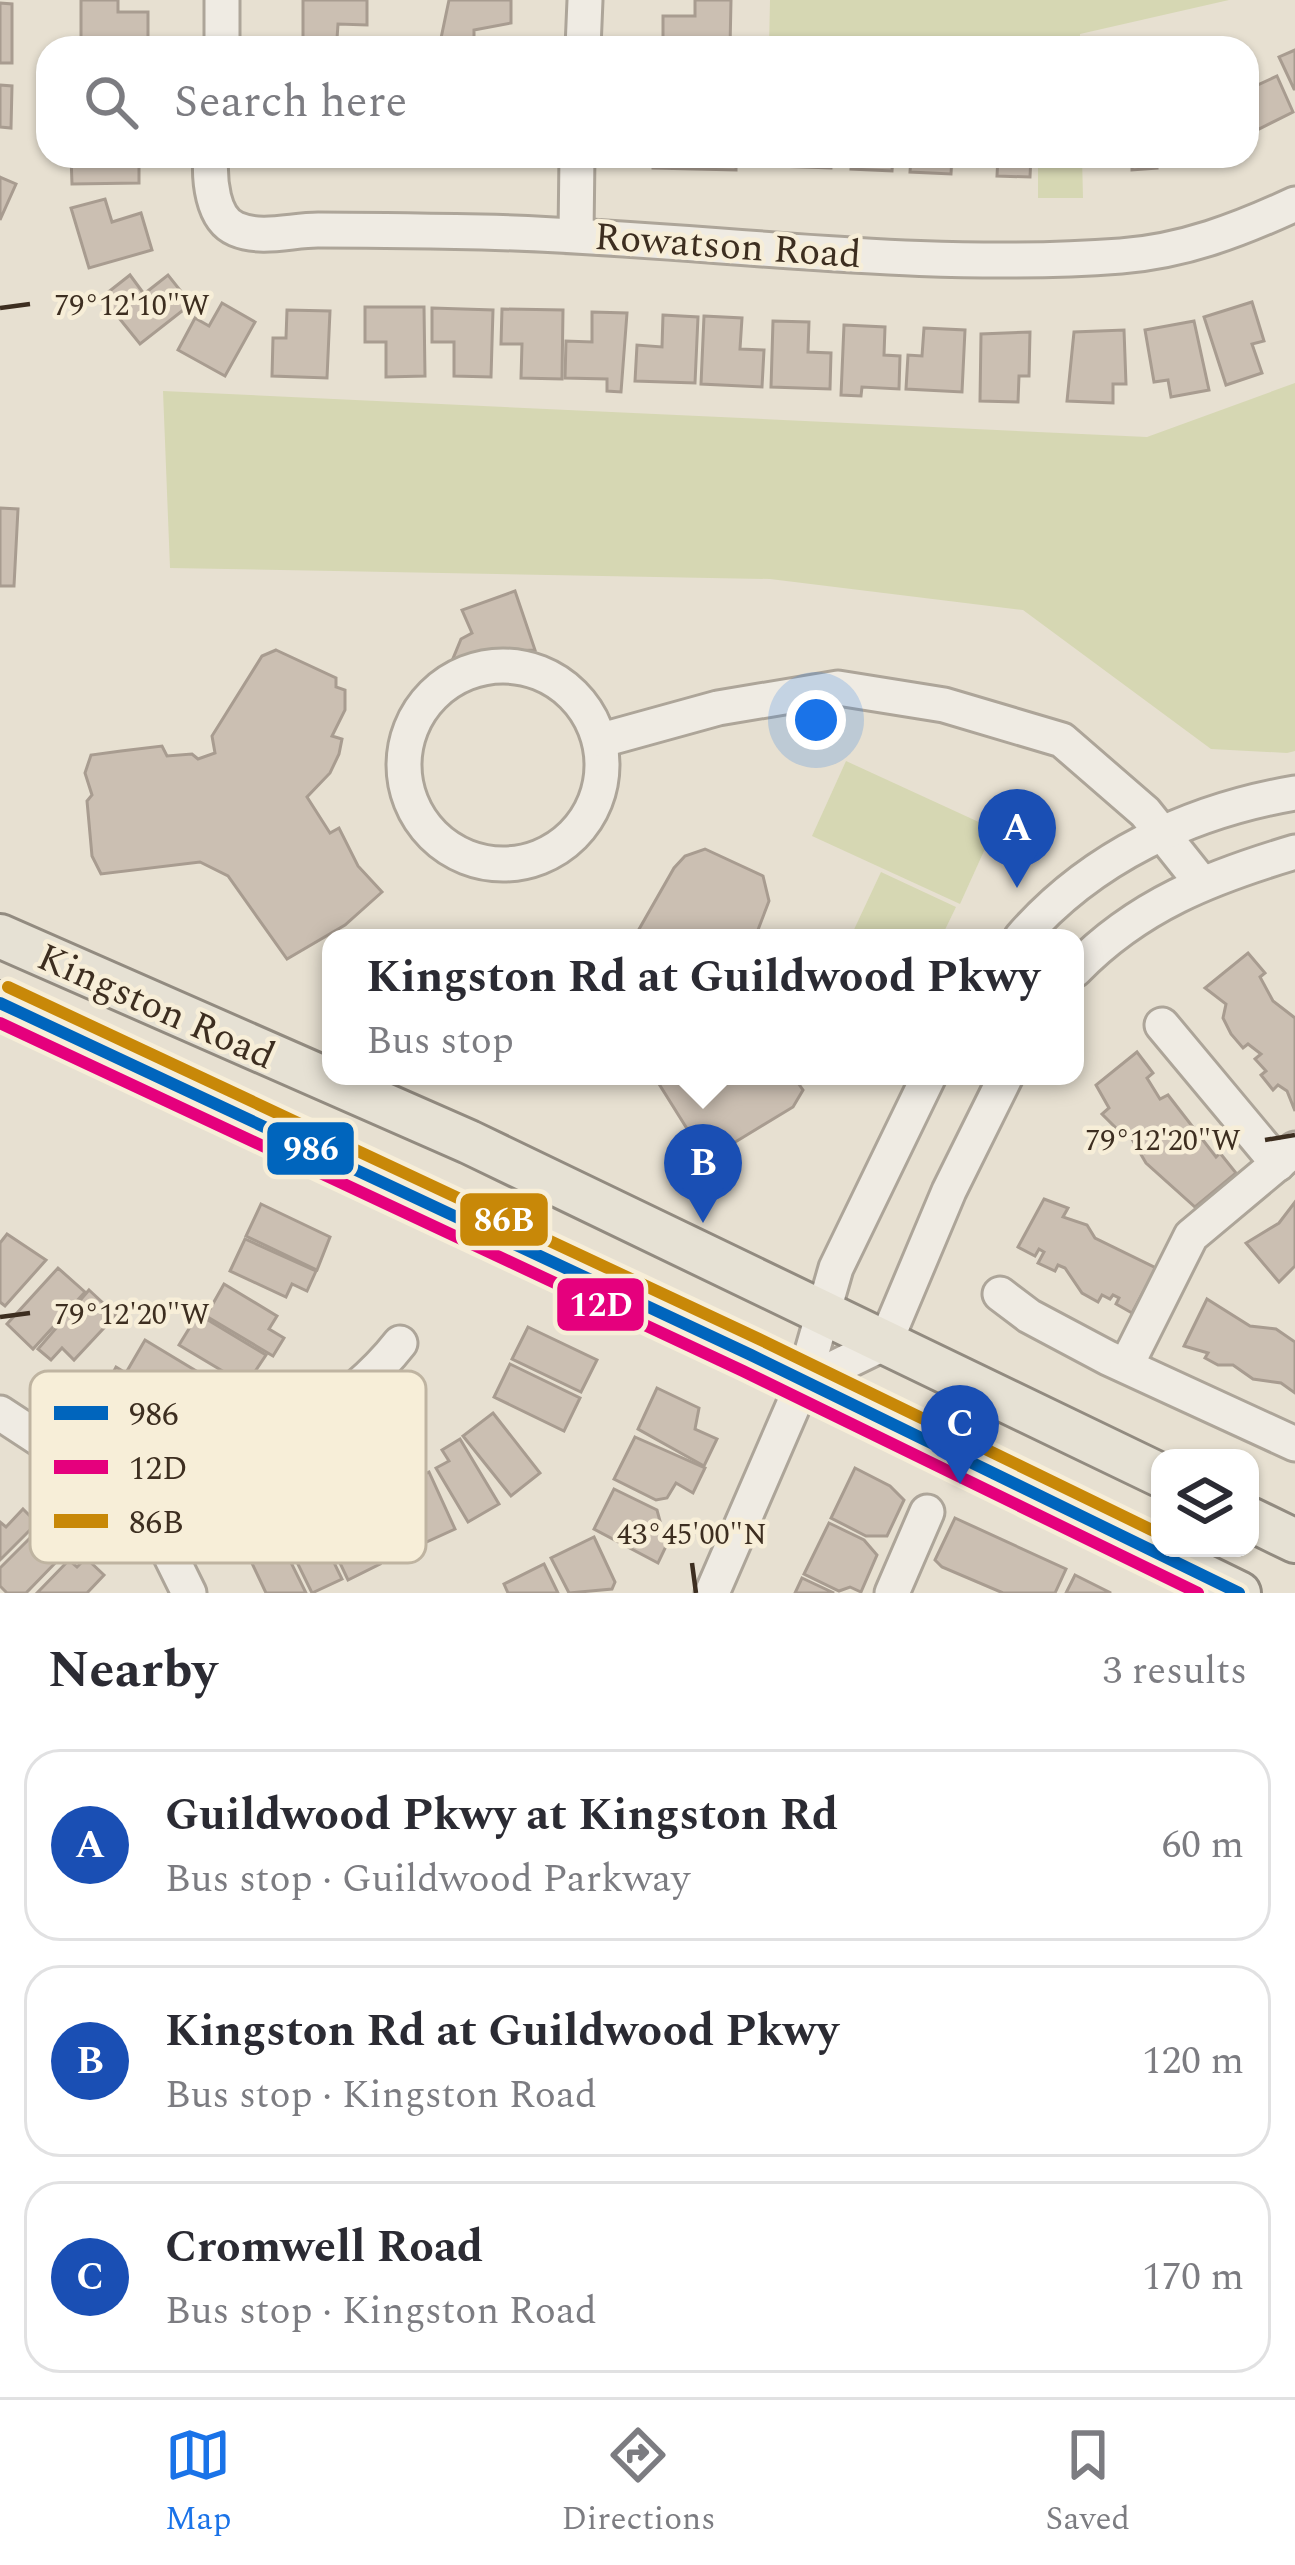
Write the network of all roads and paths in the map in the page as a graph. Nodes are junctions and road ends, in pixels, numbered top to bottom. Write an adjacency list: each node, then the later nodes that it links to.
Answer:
1 (222, 0): 3 (street)
2 (585, 0): 4 (street)
3 (222, 36)
4 (584, 36)
5 (213, 168): 8 (street, Rowatson Road)
6 (577, 168): 8 (street)
7 (1295, 204): 8 (street, Rowatson Road)
8 (576, 234)
9 (602, 740): 9 (street); 11 (street)
10 (1295, 794): 11 (street)
11 (1161, 833): 13 (street); 14 (street)
12 (1295, 852): 13 (street)
13 (1200, 880): 16 (street)
14 (1031, 929)
15 (0, 936): 19 (main road, Kingston Road)
16 (1084, 961)
17 (0, 1003): 30 (main road, Kingston Road)
18 (1162, 1024): 23 (street)
19 (322, 1077)
20 (339, 1085): 25 (main road, Kingston Road)
21 (925, 1085): 25 (street)
22 (1002, 1085): 26 (street)
23 (1287, 1156): 28 (street)
24 (1000, 1294): 28 (street)
25 (822, 1313): 26 (main road, Kingston Road); 30 (street)
26 (885, 1342): 30 (street); 34 (main road, Kingston Road)
27 (400, 1343): 29 (street)
28 (1127, 1364): 33 (street)
29 (378, 1371)
30 (803, 1383): 41 (street); 42 (main road, Kingston Road)
31 (0, 1413): 32 (street)
32 (30, 1433)
33 (1295, 1444)
34 (1151, 1471)
35 (927, 1512): 39 (street)
36 (1259, 1523): 37 (main road)
37 (1295, 1541)
38 (174, 1563): 40 (street)
39 (897, 1592)
40 (189, 1593)
41 (712, 1593)
42 (1239, 1593)

